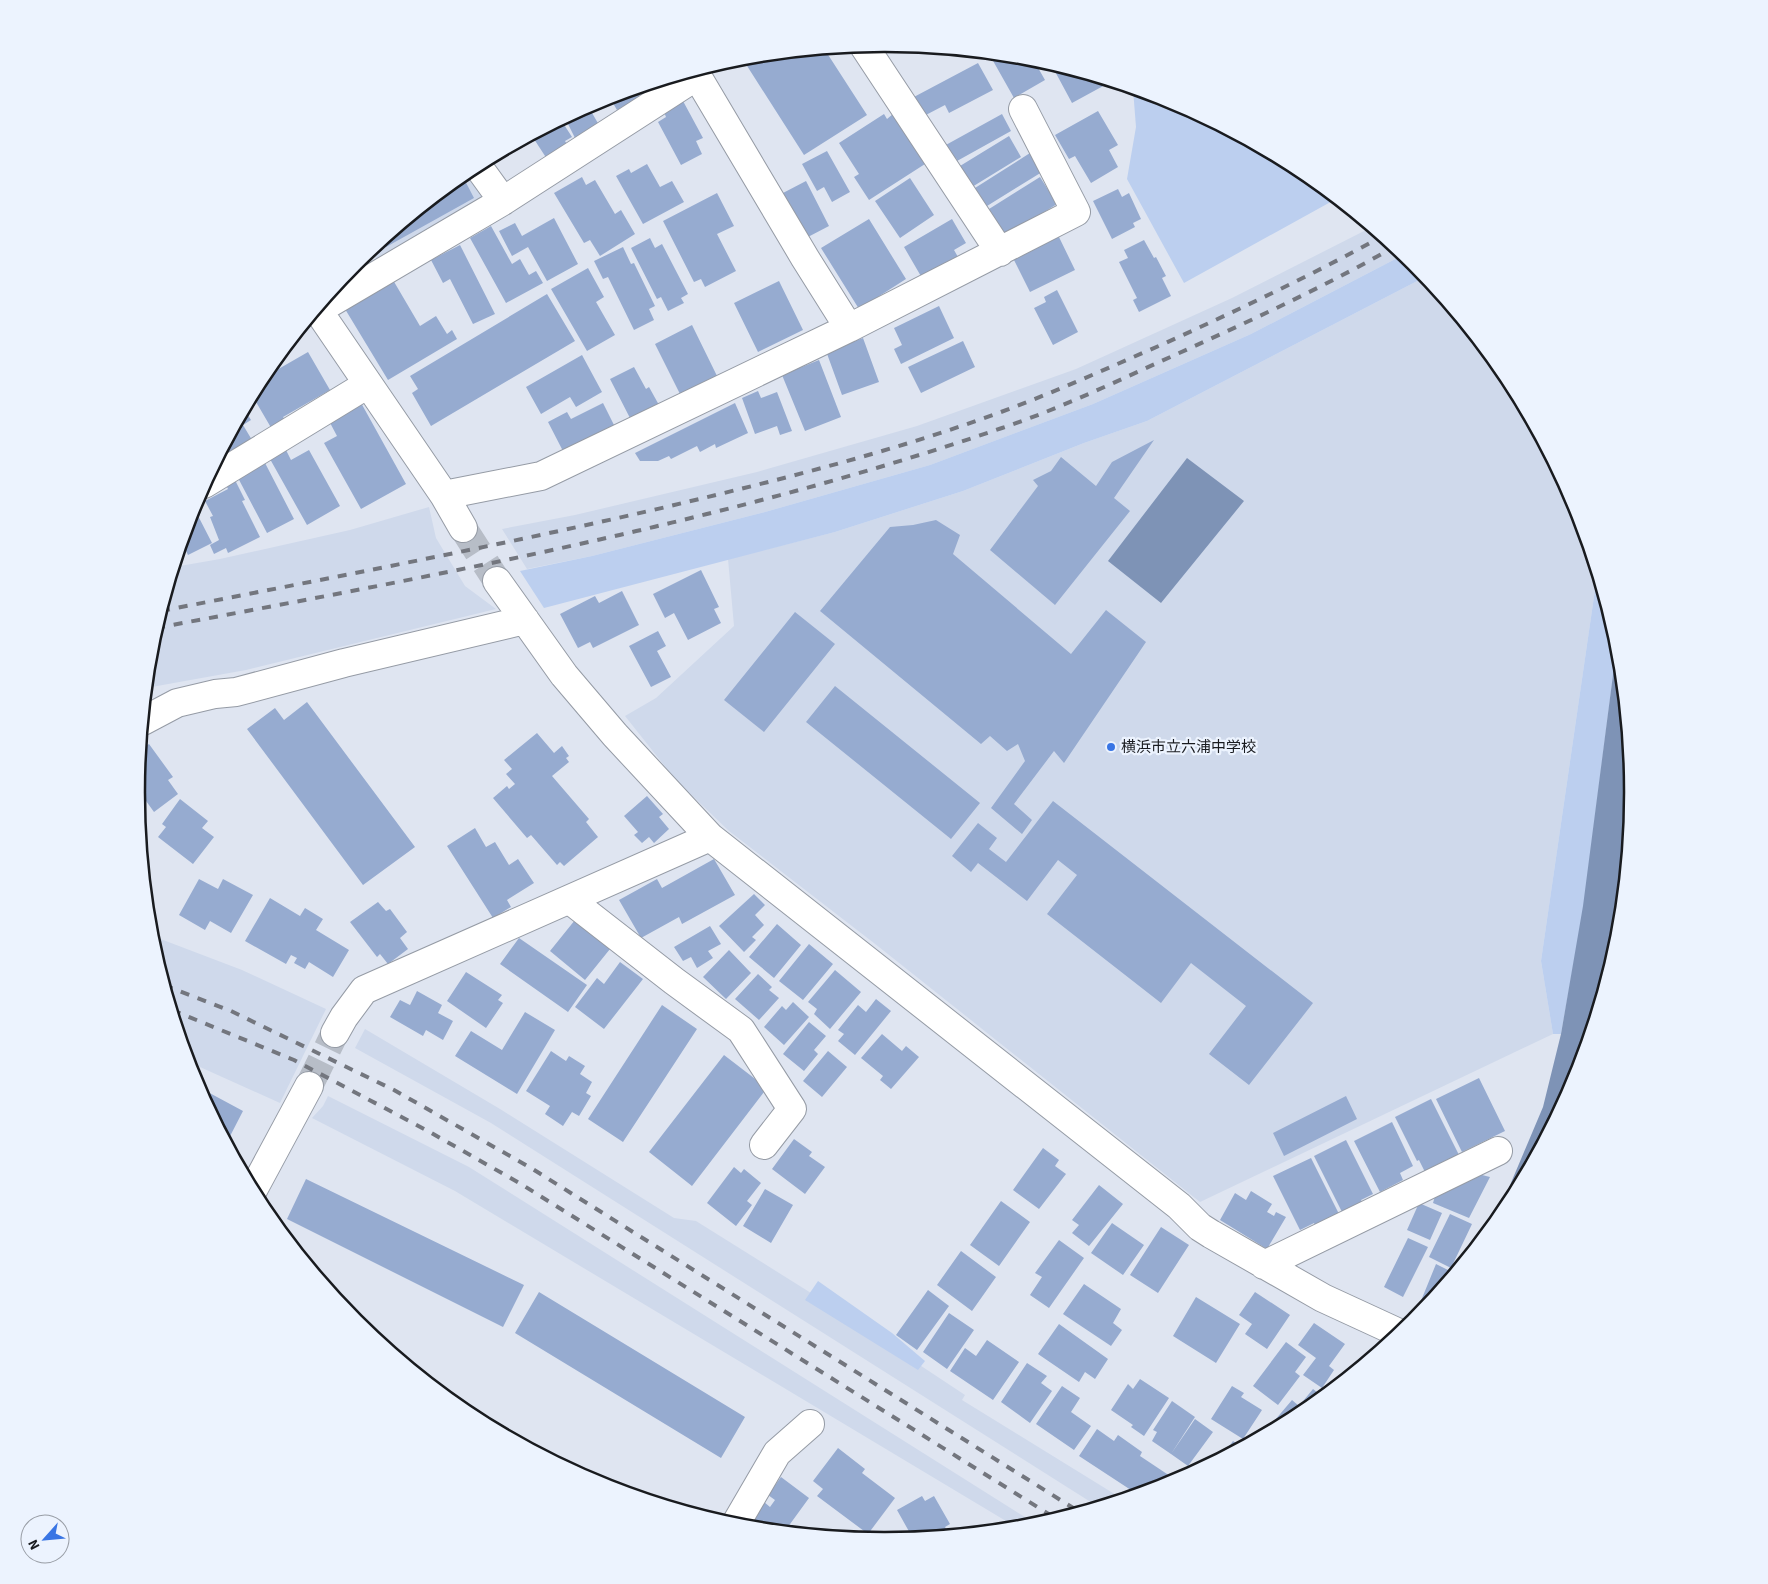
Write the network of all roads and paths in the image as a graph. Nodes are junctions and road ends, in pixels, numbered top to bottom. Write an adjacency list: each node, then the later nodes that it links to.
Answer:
1 (868, 53): 7 (street)
2 (698, 77): 10 (street)
3 (687, 80): 6 (street)
4 (1024, 109): 7 (street)
5 (482, 172): 6 (street)
6 (503, 202): 8 (street)
7 (1000, 252): 10 (street)
8 (329, 303)
9 (320, 314): 11 (street)
10 (849, 328): 13 (street)
11 (368, 384): 12 (street); 13 (street)
12 (216, 477)
13 (444, 495): 14 (street)
14 (463, 528)
15 (497, 581): 16 (street)
16 (524, 620): 17 (street); 18 (street)
17 (149, 718)
18 (710, 837): 19 (street); 25 (street)
19 (570, 900): 20 (street); 22 (street)
20 (335, 1033)
21 (309, 1086): 24 (street)
22 (764, 1145)
23 (1498, 1151): 25 (street)
24 (256, 1182)
25 (1264, 1265): 26 (street)
26 (1392, 1329)
27 (810, 1424): 28 (street)
28 (740, 1517)

